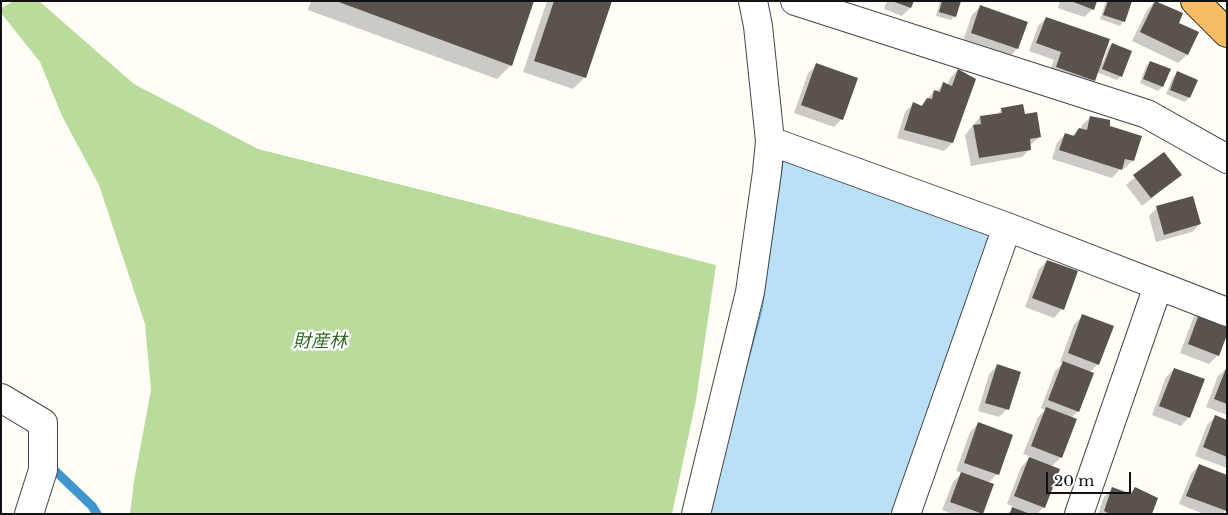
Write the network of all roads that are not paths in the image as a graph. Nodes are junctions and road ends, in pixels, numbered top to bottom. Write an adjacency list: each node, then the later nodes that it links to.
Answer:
1 (753, 1): 5 (street)
2 (796, 1): 6 (street)
3 (1195, 1): 4 (highway)
4 (1227, 33)
5 (770, 141): 7 (street); 12 (street)
6 (1227, 158)
7 (1008, 227): 8 (street); 13 (street)
8 (1158, 286): 9 (street); 14 (street)
9 (1227, 312)
10 (1, 398): 11 (street)
11 (29, 514)
12 (696, 514)
13 (906, 514)
14 (1079, 514)

